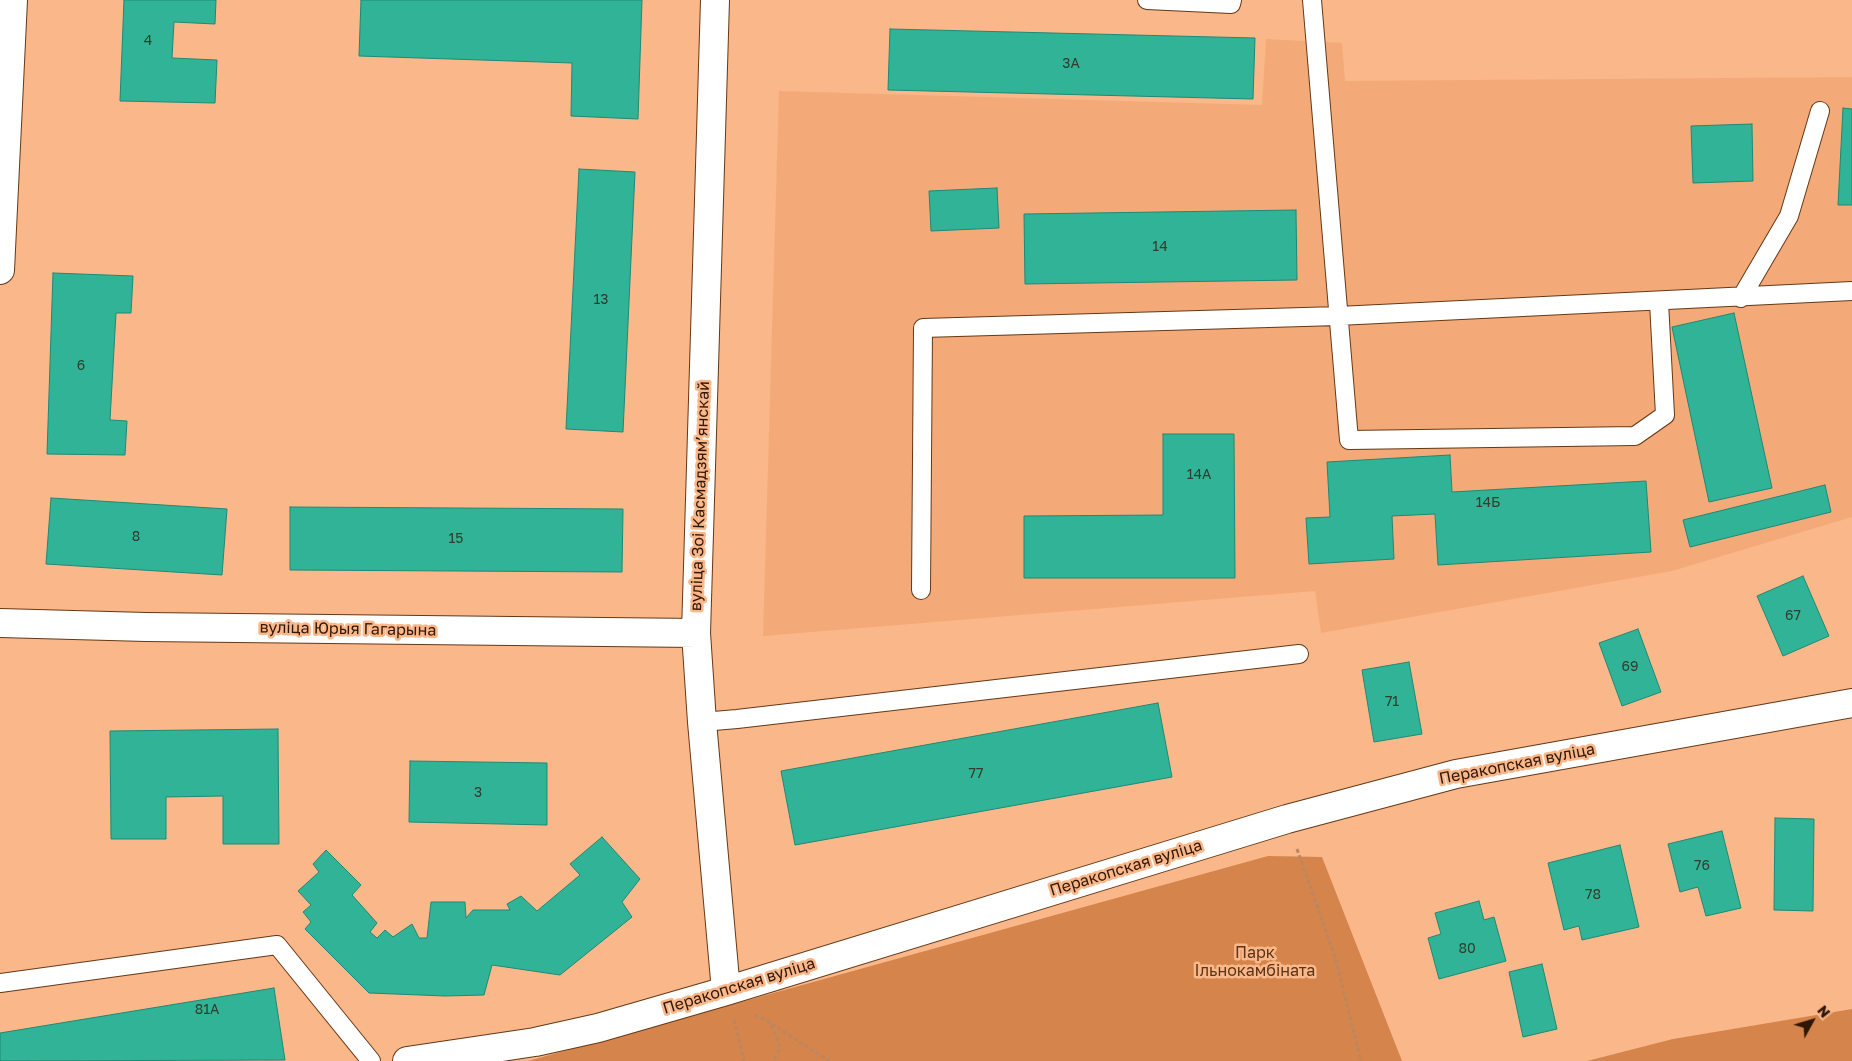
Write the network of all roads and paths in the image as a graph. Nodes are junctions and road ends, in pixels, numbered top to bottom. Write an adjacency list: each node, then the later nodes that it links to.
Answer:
1 (715, 0): 14 (street, вуліца Зоі Касмадзямʼянскай)
2 (1147, 0): 3 (lane)
3 (1232, 0)
4 (1312, 0): 11 (lane)
5 (9, 3): 7 (street)
6 (1820, 111): 9 (lane)
7 (0, 270)
8 (1852, 291): 9 (lane)
9 (1741, 298): 10 (lane)
10 (1658, 302): 11 (lane); 11 (lane)
11 (1338, 316): 12 (lane)
12 (921, 590)
13 (0, 623): 14 (street, вуліца Юрыя Гагарына)
14 (696, 633): 17 (street, вуліца Зоі Касмадзямʼянскай)
15 (1299, 654): 17 (lane)
16 (1852, 703): 18 (street, Перакопская вуліца)
17 (702, 722): 20 (street, вуліца Зоі Касмадзямʼянскай)
18 (1287, 819): 20 (street, Перакопская вуліца); 27 (path)
19 (0, 983): 22 (lane)
20 (726, 991): 21 (path); 23 (street, Перакопская вуліца); 24 (path)
21 (769, 1022): 25 (path); 26 (path)
22 (371, 1061)
23 (407, 1061)
24 (744, 1061)
25 (773, 1061)
26 (829, 1061)
27 (1362, 1061)

